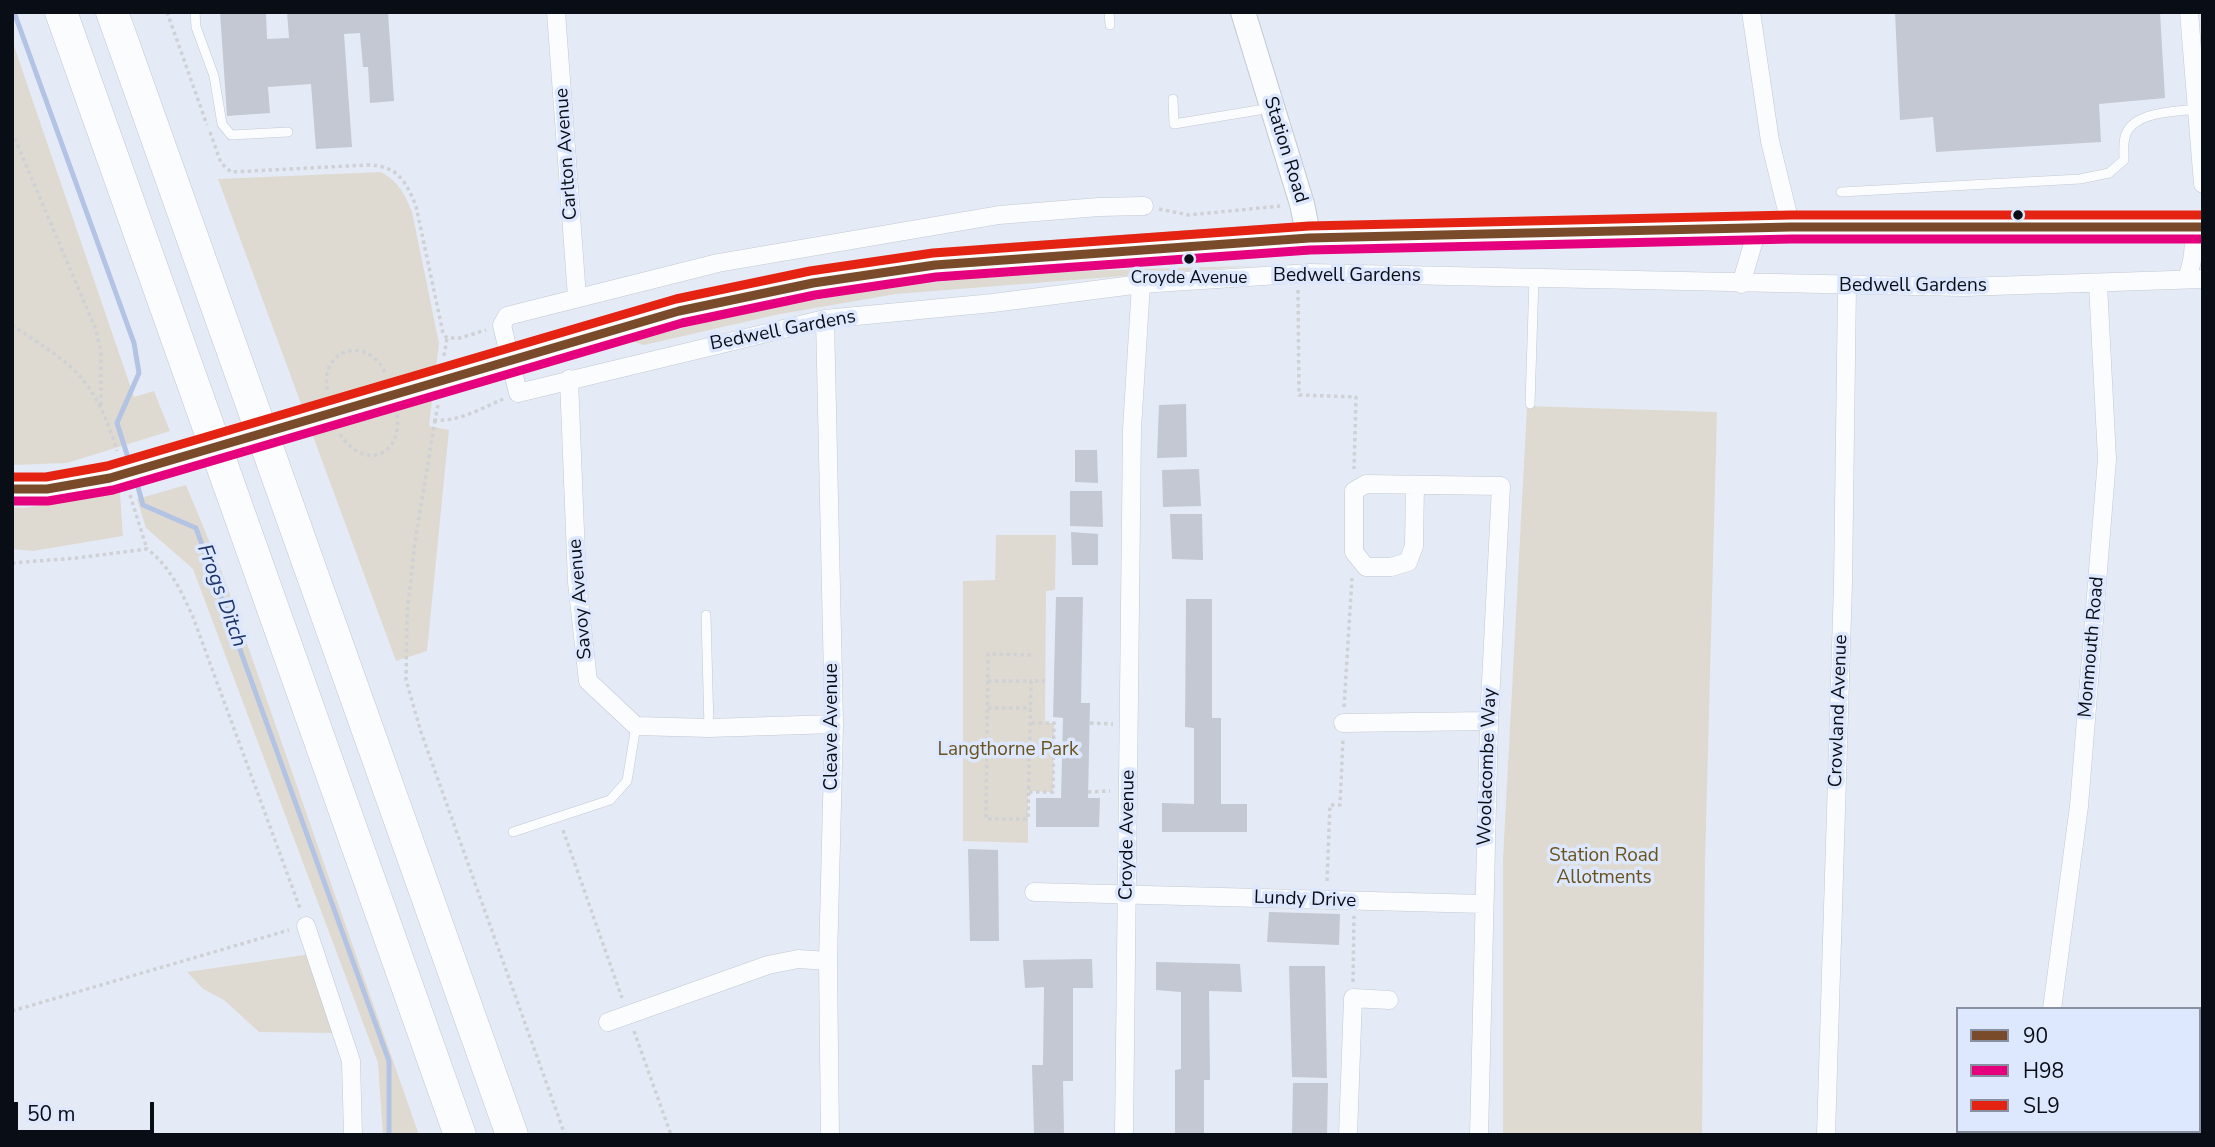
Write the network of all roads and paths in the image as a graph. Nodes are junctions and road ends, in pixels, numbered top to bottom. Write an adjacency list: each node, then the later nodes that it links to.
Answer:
1 (61, 12): 79 (highway)
2 (112, 12): 80 (highway)
3 (167, 12): 33 (path)
4 (195, 12): 15 (lane)
5 (556, 12): 31 (street, Carlton Avenue)
6 (1109, 12): 10 (lane)
7 (1243, 12): 12 (street, Station Road)
8 (1751, 12): 20 (street)
9 (2189, 12): 13 (street)
10 (1110, 25)
11 (1173, 99): 12 (lane)
12 (1272, 108): 18 (street, Station Road)
13 (2196, 110): 16 (street); 17 (lane)
14 (12, 132): 39 (path)
15 (288, 132)
16 (2203, 184)
17 (1841, 192)
18 (1302, 204): 19 (path); 23 (street, Station Road)
19 (1144, 206): 31 (street)
20 (1791, 227): 21 (main road); 22 (main road)
21 (2199, 227): 26 (street, Bedwell Gardens)
22 (1758, 228): 23 (main road); 28 (street)
23 (1309, 237): 37 (main road, bridge)
24 (1298, 274): 25 (street, Bedwell Gardens); 27 (street, Bedwell Gardens); 45 (path)
25 (1534, 278): 28 (street, Bedwell Gardens); 38 (lane)
26 (2194, 279): 29 (street, Bedwell Gardens)
27 (1141, 284): 32 (street, Bedwell Gardens); 66 (street, Croyde Avenue)
28 (1741, 284): 30 (street, Bedwell Gardens)
29 (2098, 284): 30 (street, Bedwell Gardens); 74 (street, Monmouth Road)
30 (1847, 286): 87 (street, Crowland Avenue)
31 (578, 297): 33 (street)
32 (825, 319): 35 (street, Bedwell Gardens); 57 (street, Cleave Avenue)
33 (504, 321): 35 (street, Bedwell Gardens)
34 (12, 325): 39 (path)
35 (569, 379): 60 (street, Savoy Avenue)
36 (327, 390): 37 (path)
37 (392, 395): 41 (path); 42 (main road, bridge)
38 (1530, 404)
39 (101, 407): 42 (path)
40 (435, 420): 81 (path)
41 (340, 433)
42 (119, 475): 44 (main road); 46 (path)
43 (1415, 485): 45 (street, Woolacombe Way); 47 (street); 56 (street, Woolacombe Way)
44 (12, 489)
45 (1354, 491): 47 (street)
46 (146, 550): 48 (path); 70 (path)
47 (1353, 552): 59 (path)
48 (12, 563)
49 (706, 615): 61 (lane)
50 (1031, 655): 51 (path)
51 (988, 681): 52 (path); 54 (path)
52 (1031, 681): 53 (path); 55 (path)
53 (1045, 681)
54 (988, 708): 55 (path); 62 (path)
55 (1031, 708): 58 (path)
56 (1489, 721): 59 (street); 69 (street, Woolacombe Way)
57 (834, 723): 61 (street); 71 (street, Cleave Avenue)
58 (1031, 723): 62 (path); 62 (path)
59 (1343, 723): 67 (path)
60 (636, 726): 61 (street); 63 (lane)
61 (709, 728)
62 (1029, 792)
63 (558, 817): 64 (lane); 76 (path)
64 (513, 832)
65 (1034, 892): 66 (street, Lundy Drive)
66 (1127, 894): 67 (street, Lundy Drive); 84 (street, Croyde Avenue)
67 (1326, 901): 68 (street, Lundy Drive)
68 (1354, 902): 69 (street, Lundy Drive); 72 (path)
69 (1483, 904): 86 (street, Woolacombe Way)
70 (306, 926): 75 (path); 78 (street)
71 (828, 961): 76 (street); 83 (street, Cleave Avenue)
72 (1353, 998): 73 (street); 85 (street)
73 (1389, 1000)
74 (2052, 1007)
75 (12, 1011)
76 (628, 1015): 77 (street); 82 (path)
77 (608, 1022)
78 (353, 1135)
79 (460, 1135)
80 (512, 1135)
81 (565, 1135)
82 (671, 1135)
83 (830, 1135)
84 (1124, 1135)
85 (1348, 1135)
86 (1479, 1135)
87 (1826, 1135)

